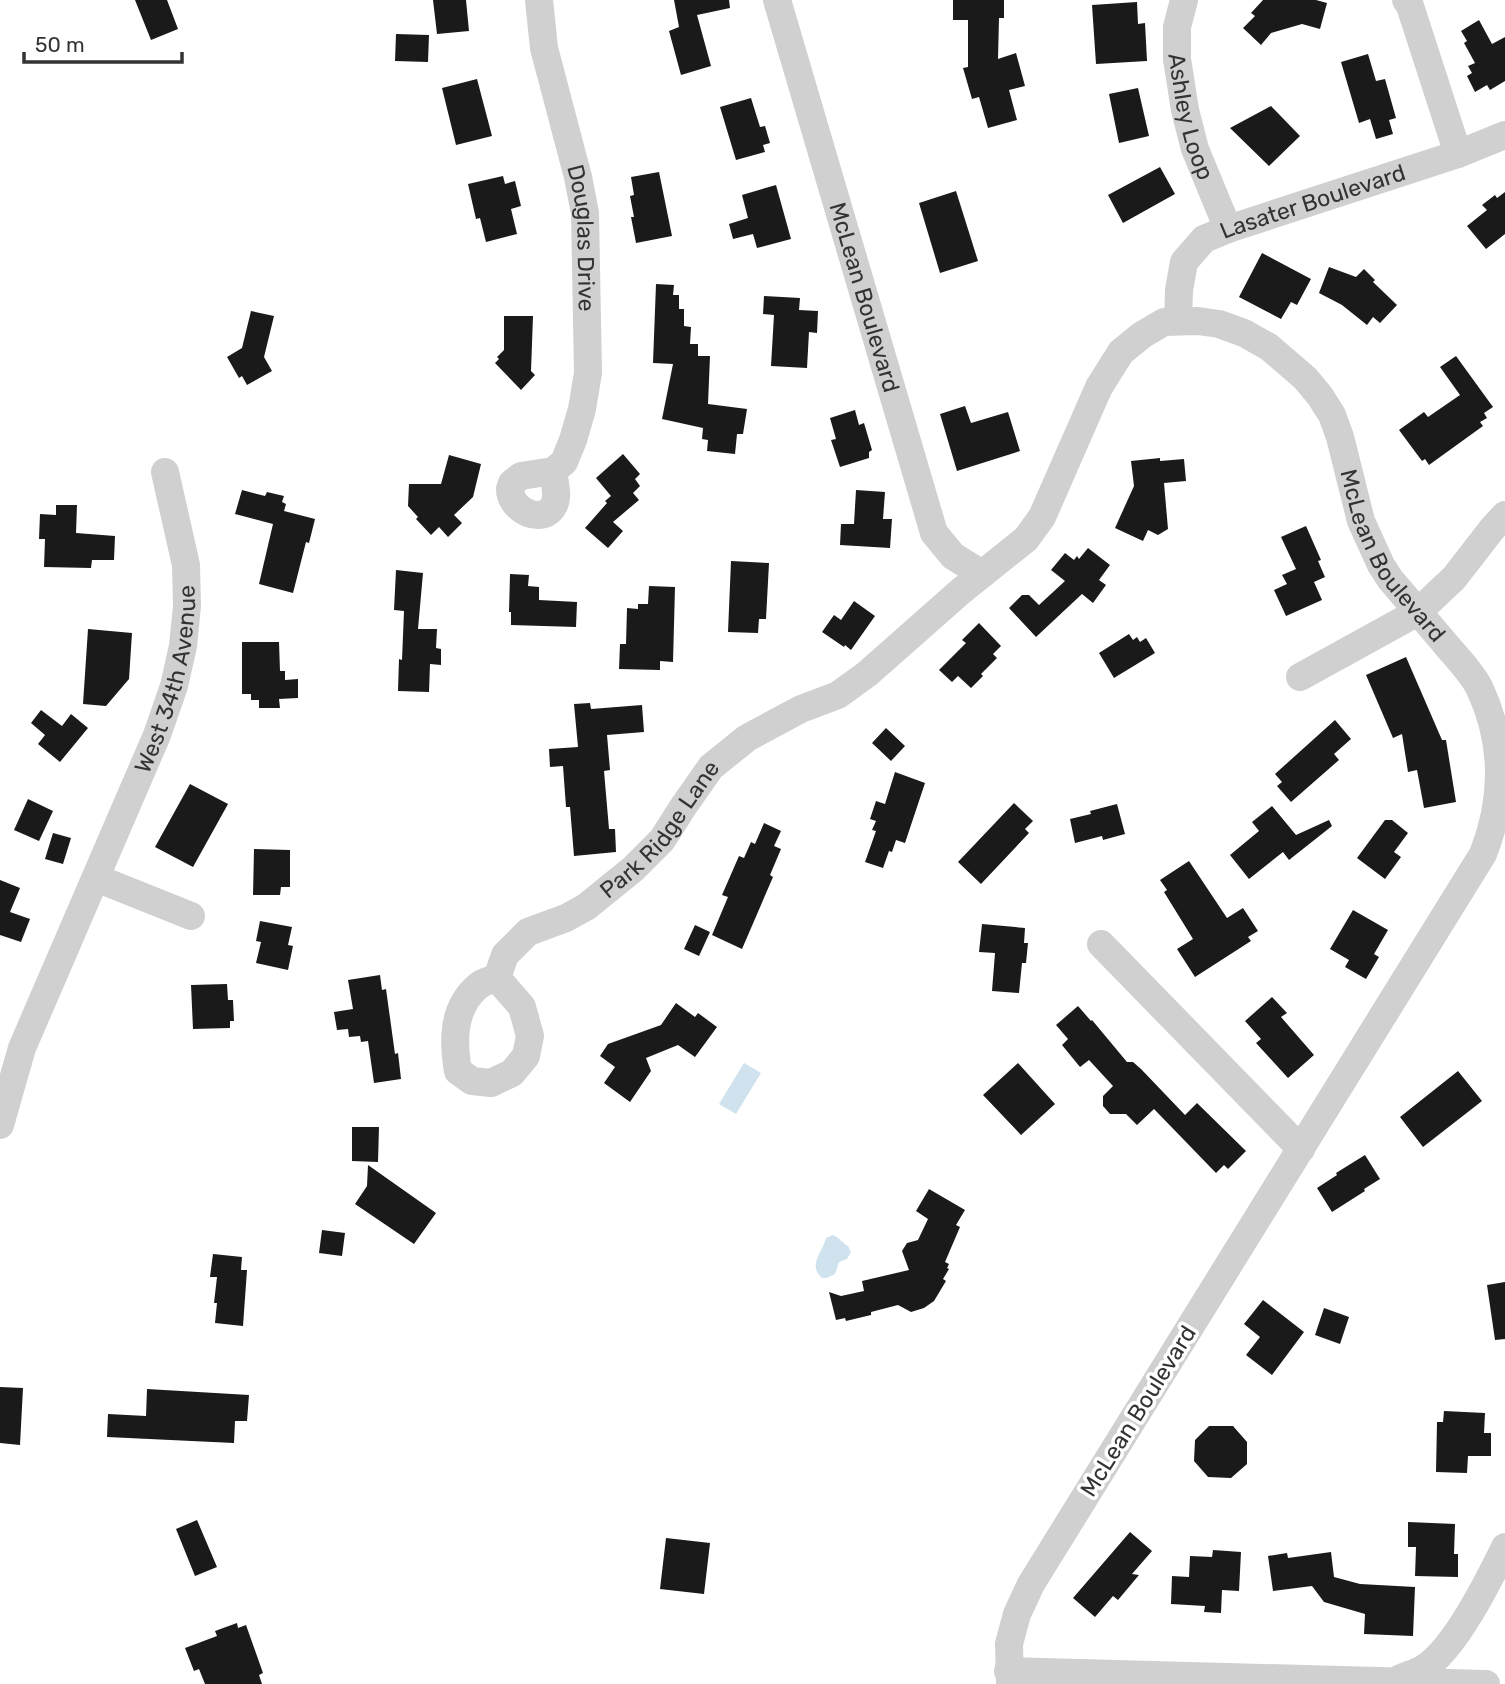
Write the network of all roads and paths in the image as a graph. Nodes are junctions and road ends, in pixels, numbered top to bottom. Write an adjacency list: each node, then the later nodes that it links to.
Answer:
1 (539, 0): 9 (street, Douglas Drive)
2 (777, 0): 12 (street, McLean Boulevard)
3 (1184, 0): 7 (street, Ashley Loop)
4 (1406, 0): 6 (street)
5 (1505, 135): 6 (street, Lasater Boulevard)
6 (1458, 154): 7 (street, Lasater Boulevard)
7 (1228, 229): 8 (street, Lasater Boulevard)
8 (1178, 321): 12 (street, McLean Boulevard); 13 (street, McLean Boulevard)
9 (552, 471)
10 (165, 472): 17 (street, West 34th Avenue)
11 (1505, 515): 13 (street)
12 (982, 574): 15 (street, McLean Boulevard)
13 (1418, 612): 14 (street); 16 (street, McLean Boulevard)
14 (1300, 677)
15 (838, 695): 20 (street, Park Ridge Lane)
16 (1500, 722): 22 (street, McLean Boulevard)
17 (96, 878): 18 (street); 21 (street, West 34th Avenue)
18 (191, 916)
19 (1101, 944): 22 (street)
20 (497, 978)
21 (0, 1125)
22 (1301, 1149): 24 (street, McLean Boulevard)
23 (1505, 1546): 25 (street)
24 (1009, 1678): 25 (street)
25 (1393, 1681): 26 (street)
26 (1486, 1684)

